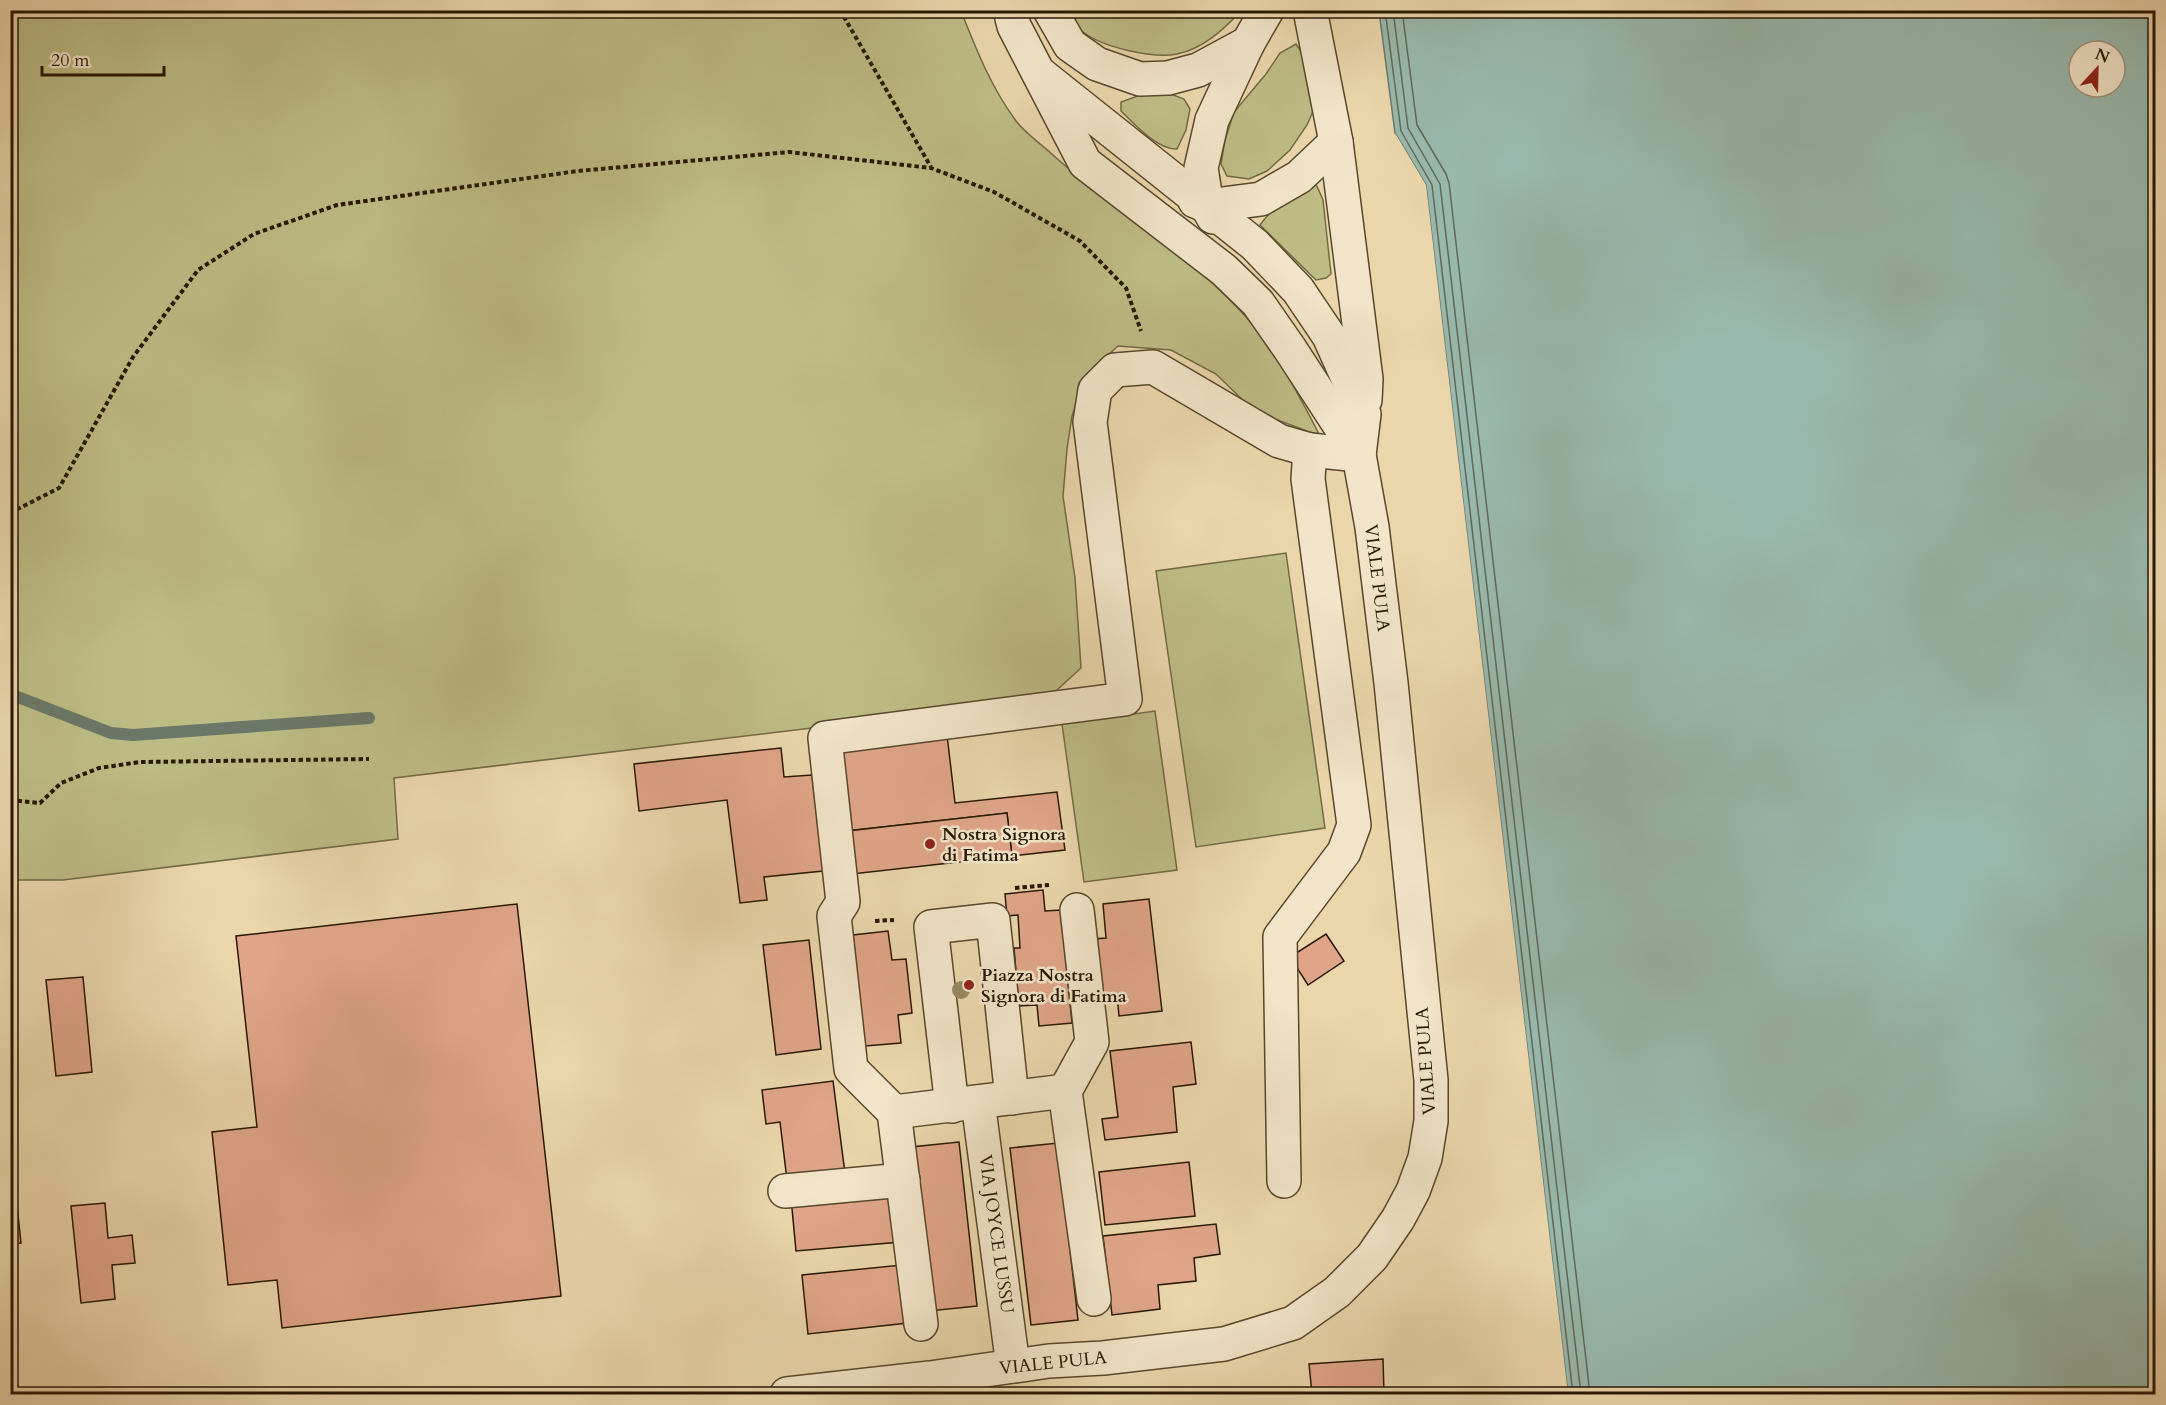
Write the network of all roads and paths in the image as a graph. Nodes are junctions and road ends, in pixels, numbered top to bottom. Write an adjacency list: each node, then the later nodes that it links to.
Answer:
1 (840, 10): 10 (path)
2 (1010, 10): 7 (street)
3 (1050, 10): 6 (street)
4 (1267, 10): 6 (street)
5 (1310, 10): 9 (street)
6 (1248, 43): 11 (street)
7 (1039, 73): 8 (street); 11 (street)
8 (1067, 128): 11 (street); 13 (street)
9 (1336, 142): 11 (street); 14 (street)
10 (931, 168): 12 (path); 17 (path)
11 (1207, 206): 13 (street); 14 (street)
12 (1154, 367): 15 (street); 21 (street)
13 (1306, 373): 16 (street)
14 (1364, 414): 16 (street)
15 (1310, 450): 16 (street); 29 (street)
16 (1359, 455): 33 (street, VIALE PULA)
17 (10, 513)
18 (369, 759): 19 (path)
19 (10, 800)
20 (1077, 910): 22 (path); 24 (street)
21 (835, 920): 23 (path); 27 (street)
22 (993, 920): 23 (street); 25 (street)
23 (931, 927): 26 (street)
24 (1065, 1091): 25 (street); 31 (street)
25 (1012, 1098): 26 (street)
26 (965, 1104): 27 (street); 33 (street, VIA JOYCE LUSSU)
27 (894, 1112): 28 (street)
28 (903, 1180): 30 (street); 32 (street)
29 (1284, 1181)
30 (784, 1191)
31 (1094, 1299)
32 (921, 1324)
33 (1013, 1366): 34 (street, VIALE PULA)
34 (787, 1395)

